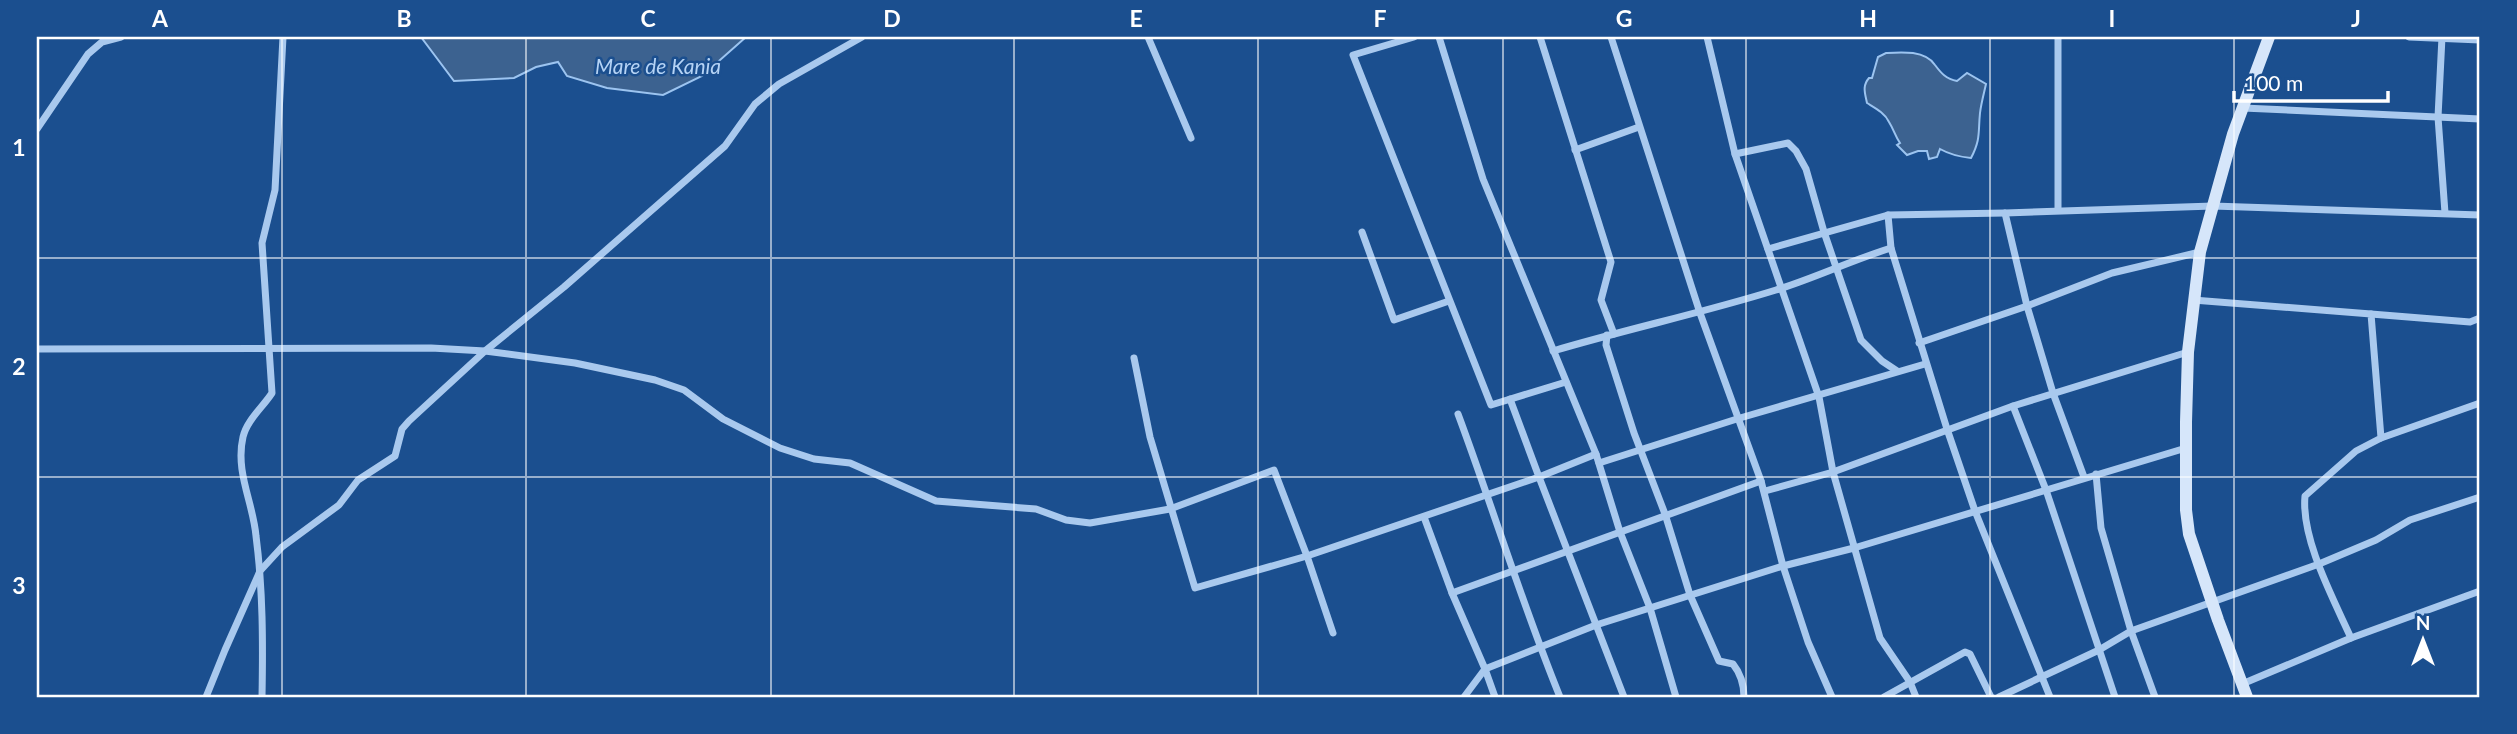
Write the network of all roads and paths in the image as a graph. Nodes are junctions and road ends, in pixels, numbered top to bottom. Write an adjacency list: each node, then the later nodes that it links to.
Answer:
1 (121, 37): 19 (street)
2 (283, 37): 44 (street)
3 (862, 37): 46 (street)
4 (1148, 37): 20 (street)
5 (1414, 37): 37 (street)
6 (1439, 37): 47 (street)
7 (1540, 37): 21 (street)
8 (1611, 37): 18 (street)
9 (1707, 37): 22 (street)
10 (2057, 37): 24 (street)
11 (2269, 37): 15 (street)
12 (2409, 37): 13 (street)
13 (2442, 37): 14 (street); 16 (street)
14 (2480, 40)
15 (2243, 108): 16 (street); 23 (street)
16 (2438, 117): 17 (street); 26 (street)
17 (2480, 119)
18 (1639, 127): 21 (street); 39 (street)
19 (37, 129)
20 (1191, 138)
21 (1575, 150): 42 (street)
22 (1735, 153): 30 (street); 32 (street)
23 (2213, 206): 24 (street); 26 (street); 33 (street)
24 (2058, 210): 25 (street)
25 (2005, 213): 27 (street); 38 (street)
26 (2445, 213): 28 (street)
27 (1888, 215): 30 (street); 31 (street)
28 (2480, 215)
29 (1362, 232): 37 (street)
30 (1824, 232): 32 (street); 34 (street)
31 (1891, 248): 34 (street); 43 (street)
32 (1768, 249): 35 (street)
33 (2200, 252): 36 (street); 38 (street)
34 (1836, 267): 35 (street); 51 (street)
35 (1780, 289): 39 (street); 54 (street)
36 (2193, 300): 40 (street); 48 (street)
37 (1449, 301): 55 (street)
38 (2027, 306): 43 (street); 53 (street)
39 (1700, 313): 42 (street); 59 (street)
40 (2371, 314): 41 (street); 61 (street)
41 (2480, 318)
42 (1610, 334): 47 (street); 63 (street)
43 (1919, 343): 50 (street)
44 (271, 348): 45 (street); 46 (street); 85 (street)
45 (37, 349)
46 (485, 351): 75 (street); 85 (street)
47 (1553, 351): 52 (street)
48 (2188, 352): 53 (street); 62 (street)
49 (1134, 358): 75 (street)
50 (1925, 364): 51 (street); 60 (street)
51 (1897, 371): 54 (street)
52 (1566, 382): 55 (street); 64 (street)
53 (2053, 393): 57 (street); 69 (street)
54 (1819, 397): 59 (street); 66 (street)
55 (1510, 399): 68 (street)
56 (2480, 403): 61 (street)
57 (2013, 406): 60 (street); 71 (street)
58 (1458, 414): 73 (street)
59 (1740, 418): 63 (street); 70 (street)
60 (1947, 429): 66 (street); 76 (street)
61 (2381, 438): 83 (street)
62 (2186, 448): 67 (street); 90 (street)
63 (1641, 451): 65 (street); 77 (street)
64 (1596, 454): 65 (street); 68 (street)
65 (1599, 463): 79 (street)
66 (1833, 472): 72 (street); 80 (street)
67 (2096, 474): 69 (street); 93 (street)
68 (1539, 477): 73 (street); 81 (street)
69 (2084, 477): 71 (street)
70 (1762, 481): 72 (street); 77 (street)
71 (2046, 490): 76 (street); 97 (street)
72 (1765, 491): 84 (street)
73 (1488, 495): 78 (street); 86 (street)
74 (2480, 498): 83 (street)
75 (1170, 509): 82 (street); 82 (street)
76 (1975, 511): 80 (street); 99 (street)
77 (1665, 514): 79 (street); 89 (street)
78 (1424, 517): 82 (street); 88 (street)
79 (1620, 532): 81 (street); 91 (street)
80 (1854, 548): 84 (street); 100 (street)
81 (1567, 551): 86 (street); 92 (street)
82 (1307, 556): 94 (street)
83 (2319, 564): 90 (street); 95 (street)
84 (1783, 566): 89 (street); 110 (street)
85 (260, 571): 102 (street); 103 (street)
86 (1512, 571): 88 (street); 96 (street)
87 (2480, 591): 95 (street)
88 (1452, 593): 98 (street)
89 (1690, 595): 91 (street); 109 (street)
90 (2213, 603): 93 (street); 101 (street)
91 (1650, 608): 92 (street); 108 (street)
92 (1596, 625): 96 (street); 107 (street)
93 (2131, 631): 97 (street); 117 (street)
94 (1333, 633)
95 (2351, 638): 101 (street)
96 (1540, 648): 98 (street); 106 (street)
97 (2099, 650): 99 (street); 116 (street)
98 (1485, 669): 104 (street); 105 (street)
99 (2042, 677): 114 (street); 115 (street)
100 (1910, 682): 111 (street); 112 (street); 113 (street)
101 (2242, 684): 118 (street)
102 (206, 697)
103 (262, 697)
104 (1464, 697)
105 (1495, 697)
106 (1560, 697)
107 (1624, 697)
108 (1676, 697)
109 (1744, 697)
110 (1832, 697)
111 (1884, 697)
112 (1916, 697)
113 (1991, 697)
114 (1999, 697)
115 (2050, 697)
116 (2115, 697)
117 (2155, 697)
118 (2247, 697)

